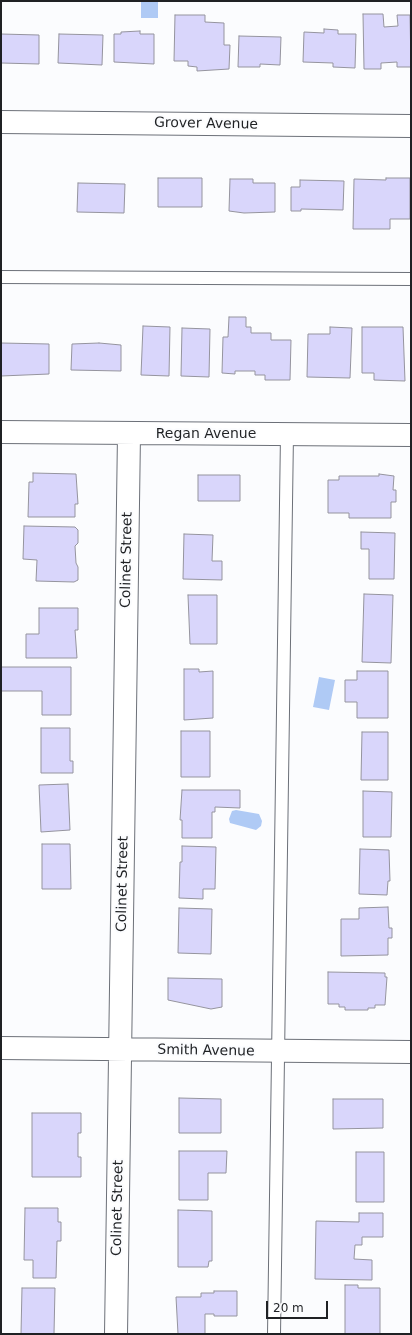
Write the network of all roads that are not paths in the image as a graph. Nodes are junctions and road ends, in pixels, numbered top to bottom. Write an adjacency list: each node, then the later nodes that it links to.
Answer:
1 (1, 122): 2 (street, Grover Avenue)
2 (411, 126)
3 (1, 277): 4 (lane)
4 (411, 279)
5 (1, 432): 6 (street, Regan Avenue)
6 (129, 434): 7 (street, Regan Avenue); 10 (street, Colinet Street)
7 (287, 434): 8 (street, Regan Avenue); 11 (lane)
8 (411, 435)
9 (1, 1048): 10 (street, Smith Avenue)
10 (120, 1050): 11 (street, Smith Avenue); 13 (street, Colinet Street)
11 (277, 1051): 12 (street, Smith Avenue); 14 (lane)
12 (411, 1052)
13 (116, 1334)
14 (274, 1334)

